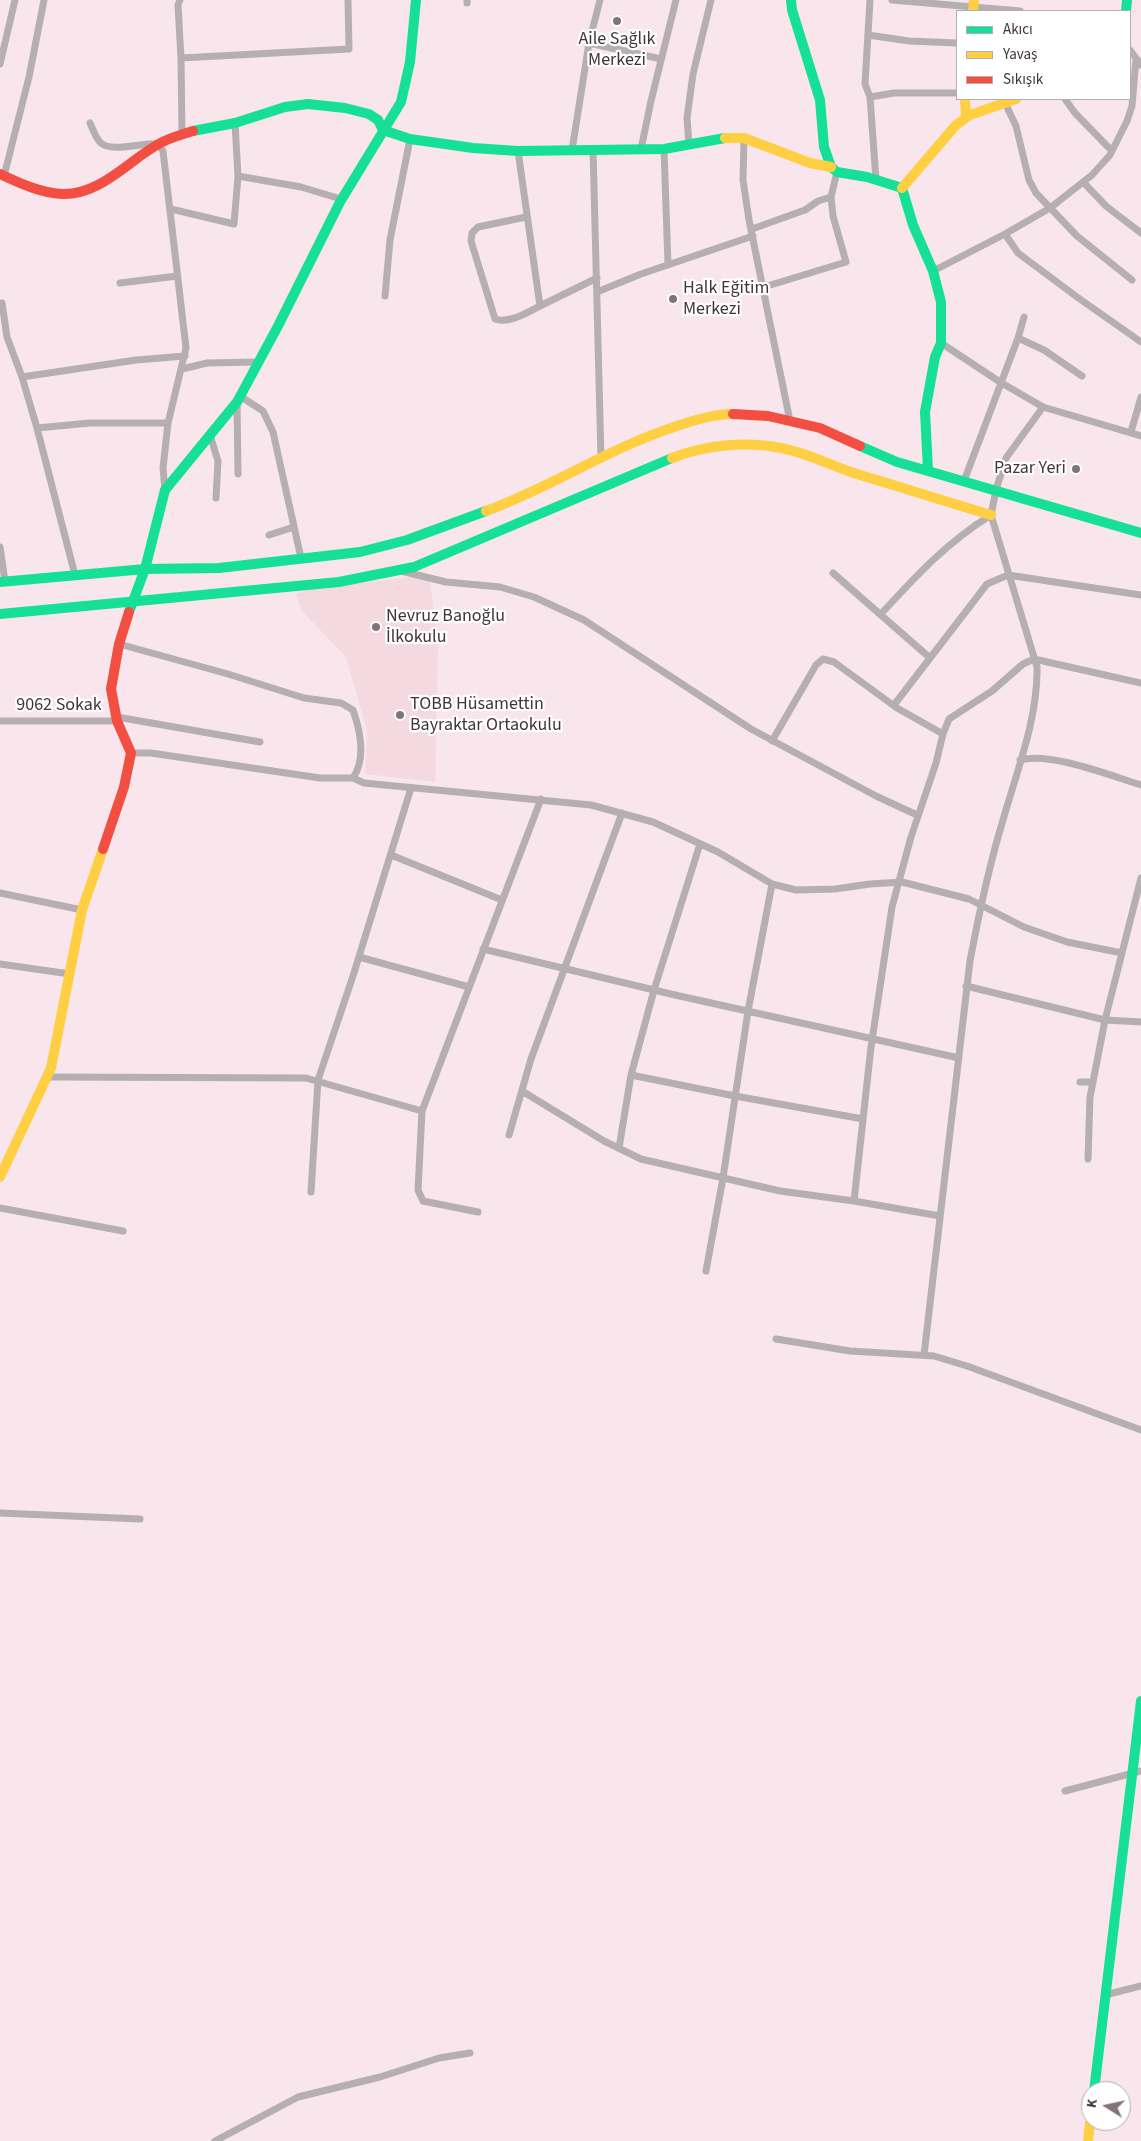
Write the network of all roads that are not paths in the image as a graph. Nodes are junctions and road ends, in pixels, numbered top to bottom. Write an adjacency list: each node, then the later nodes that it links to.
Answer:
1 (15, 0): 21 (street)
2 (44, 0): 44 (street)
3 (180, 0): 18 (street)
4 (348, 0): 18 (street)
5 (416, 0): 31 (main road)
6 (600, 0): 15 (street)
7 (676, 0): 19 (street)
8 (711, 0): 36 (street)
9 (791, 0): 43 (main road)
10 (870, 0): 14 (street)
11 (892, 0): 12 (street)
12 (974, 6): 13 (street)
13 (1011, 10)
14 (868, 35): 16 (street); 23 (street)
15 (589, 42): 19 (street); 39 (street)
16 (956, 43)
17 (1131, 51): 20 (street)
18 (181, 58): 32 (street)
19 (661, 59): 37 (street)
20 (1139, 62): 42 (street)
21 (0, 64)
22 (956, 92): 23 (street)
23 (870, 97): 46 (street)
24 (965, 100): 28 (main road)
25 (1014, 100): 27 (main road)
26 (1066, 100): 42 (street)
27 (1006, 105): 28 (main road); 51 (street)
28 (966, 117): 48 (main road)
29 (90, 123): 35 (street)
30 (235, 123): 31 (main road); 32 (main road); 45 (street)
31 (383, 130): 34 (main road); 50 (main road)
32 (182, 134): 35 (main road)
33 (744, 138): 36 (main road); 43 (main road); 55 (street)
34 (410, 139): 41 (main road); 65 (street)
35 (158, 144): 44 (main road); 52 (street)
36 (689, 144): 38 (main road)
37 (641, 149): 38 (main road); 40 (main road)
38 (664, 149): 57 (street)
39 (572, 150): 40 (main road); 41 (main road)
40 (593, 150): 60 (street)
41 (518, 151): 53 (street)
42 (1112, 151): 47 (street)
43 (834, 170): 46 (main road); 49 (street)
44 (2, 175)
45 (238, 176): 50 (street); 52 (street)
46 (876, 180): 48 (main road)
47 (1084, 182): 51 (street); 54 (street)
48 (902, 188): 58 (main road)
49 (832, 197): 55 (street); 63 (street)
50 (342, 199): 73 (main road)
51 (1050, 208): 56 (street); 61 (street)
52 (171, 210): 59 (street)
53 (526, 217): 67 (street); 67 (street)
54 (1141, 232)
55 (752, 233): 57 (street); 63 (street)
56 (1005, 234): 58 (street); 70 (street)
57 (668, 265): 64 (street)
58 (933, 271): 71 (main road)
59 (177, 276): 62 (street); 72 (street)
60 (597, 278): 64 (street); 67 (street)
61 (1132, 280)
62 (120, 283)
63 (764, 287): 81 (street)
64 (597, 292): 87 (street)
65 (386, 296)
66 (2, 303): 76 (street)
67 (540, 306)
68 (1024, 317): 69 (street)
69 (1018, 338): 75 (street); 77 (street)
70 (1141, 342)
71 (941, 343): 77 (street); 88 (main road)
72 (185, 356): 74 (street); 76 (street)
73 (258, 362): 74 (street); 79 (main road)
74 (182, 369): 82 (street)
75 (1082, 376)
76 (22, 377): 83 (street)
77 (1000, 382): 80 (street); 90 (street)
78 (1141, 397): 84 (street)
79 (238, 399): 85 (main road); 89 (street); 95 (street)
80 (1043, 407): 84 (street); 92 (street)
81 (790, 421): 87 (main road); 88 (main road)
82 (168, 423): 83 (street); 91 (street)
83 (37, 428): 103 (street)
84 (1131, 432): 86 (street)
85 (210, 435): 91 (main road); 93 (street)
86 (1141, 436)
87 (602, 458): 99 (main road)
88 (928, 470): 90 (main road)
89 (238, 474)
90 (964, 481): 92 (main road)
91 (165, 490): 100 (main road)
92 (996, 490): 94 (street); 96 (main road)
93 (216, 498)
94 (991, 515): 101 (main road); 104 (street); 109 (street)
95 (294, 527): 97 (street); 99 (street)
96 (1141, 533)
97 (270, 535)
98 (0, 546): 105 (street)
99 (301, 558): 100 (main road)
100 (145, 569): 103 (main road); 107 (main road)
101 (401, 570): 107 (main road); 118 (street)
102 (833, 573): 109 (street)
103 (75, 575): 105 (main road)
104 (1008, 575): 106 (street); 111 (street); 112 (street)
105 (2, 582)
106 (1141, 595)
107 (132, 602): 108 (main road); 110 (main road)
108 (0, 614)
109 (881, 614): 111 (street)
110 (119, 644): 115 (main road); 122 (street)
111 (930, 658): 114 (street)
112 (1034, 659): 113 (street); 117 (street); 121 (street)
113 (1141, 683)
114 (894, 705): 117 (street); 118 (street)
115 (117, 719): 116 (street, 9062 Sokak); 119 (street, 9062 Sokak); 120 (main road)
116 (0, 721)
117 (943, 734): 127 (street)
118 (772, 741): 127 (street)
119 (260, 742)
120 (131, 753): 122 (street); 136 (main road)
121 (1020, 760): 123 (street); 135 (street)
122 (353, 778): 124 (street)
123 (1141, 785)
124 (411, 788): 125 (street); 129 (street)
125 (540, 799): 126 (street); 134 (street)
126 (622, 813): 128 (street); 141 (street)
127 (917, 815): 131 (street)
128 (700, 844): 132 (street); 145 (street)
129 (390, 855): 134 (street); 139 (street)
130 (1141, 878): 138 (street)
131 (898, 882): 132 (street); 135 (street); 149 (street)
132 (772, 884): 146 (street)
133 (0, 893): 136 (street)
134 (502, 900): 137 (street)
135 (980, 905): 138 (street); 143 (street)
136 (82, 910): 142 (main road)
137 (483, 949): 141 (street); 144 (street)
138 (1122, 953): 147 (street)
139 (359, 957): 144 (street); 153 (street)
140 (0, 964): 142 (street)
141 (565, 968): 145 (street); 156 (street)
142 (70, 974): 152 (main road)
143 (966, 986): 147 (street); 150 (street)
144 (469, 987): 158 (street)
145 (654, 990): 146 (street); 151 (street)
146 (748, 1012): 149 (street); 157 (street)
147 (1105, 1020): 148 (street); 155 (street)
148 (1141, 1022)
149 (872, 1039): 150 (street); 159 (street)
150 (958, 1058): 169 (street)
151 (631, 1075): 157 (street); 161 (street)
152 (47, 1077): 153 (street); 163 (main road)
153 (318, 1080): 158 (street); 165 (street)
154 (1080, 1082): 155 (street)
155 (1093, 1082): 162 (street)
156 (522, 1091): 160 (street); 161 (street)
157 (735, 1096): 159 (street); 164 (street)
158 (422, 1111): 168 (street)
159 (863, 1119): 166 (street)
160 (509, 1135)
161 (619, 1148): 164 (street)
162 (1088, 1159)
163 (0, 1177)
164 (723, 1178): 166 (street); 171 (street)
165 (311, 1192)
166 (854, 1201): 169 (street)
167 (0, 1208): 170 (street)
168 (478, 1212)
169 (940, 1216): 173 (street)
170 (122, 1231)
171 (706, 1271)
172 (776, 1339): 173 (street)
173 (924, 1355): 174 (street)
174 (1141, 1430)
175 (0, 1513): 176 (street)
176 (140, 1519)
177 (1141, 1701): 178 (main road)
178 (1137, 1772): 179 (street); 181 (main road)
179 (1065, 1791)
180 (1141, 1986): 181 (street)
181 (1105, 1995): 183 (main road)
182 (470, 2053): 184 (street)
183 (1095, 2081)
184 (215, 2141)

